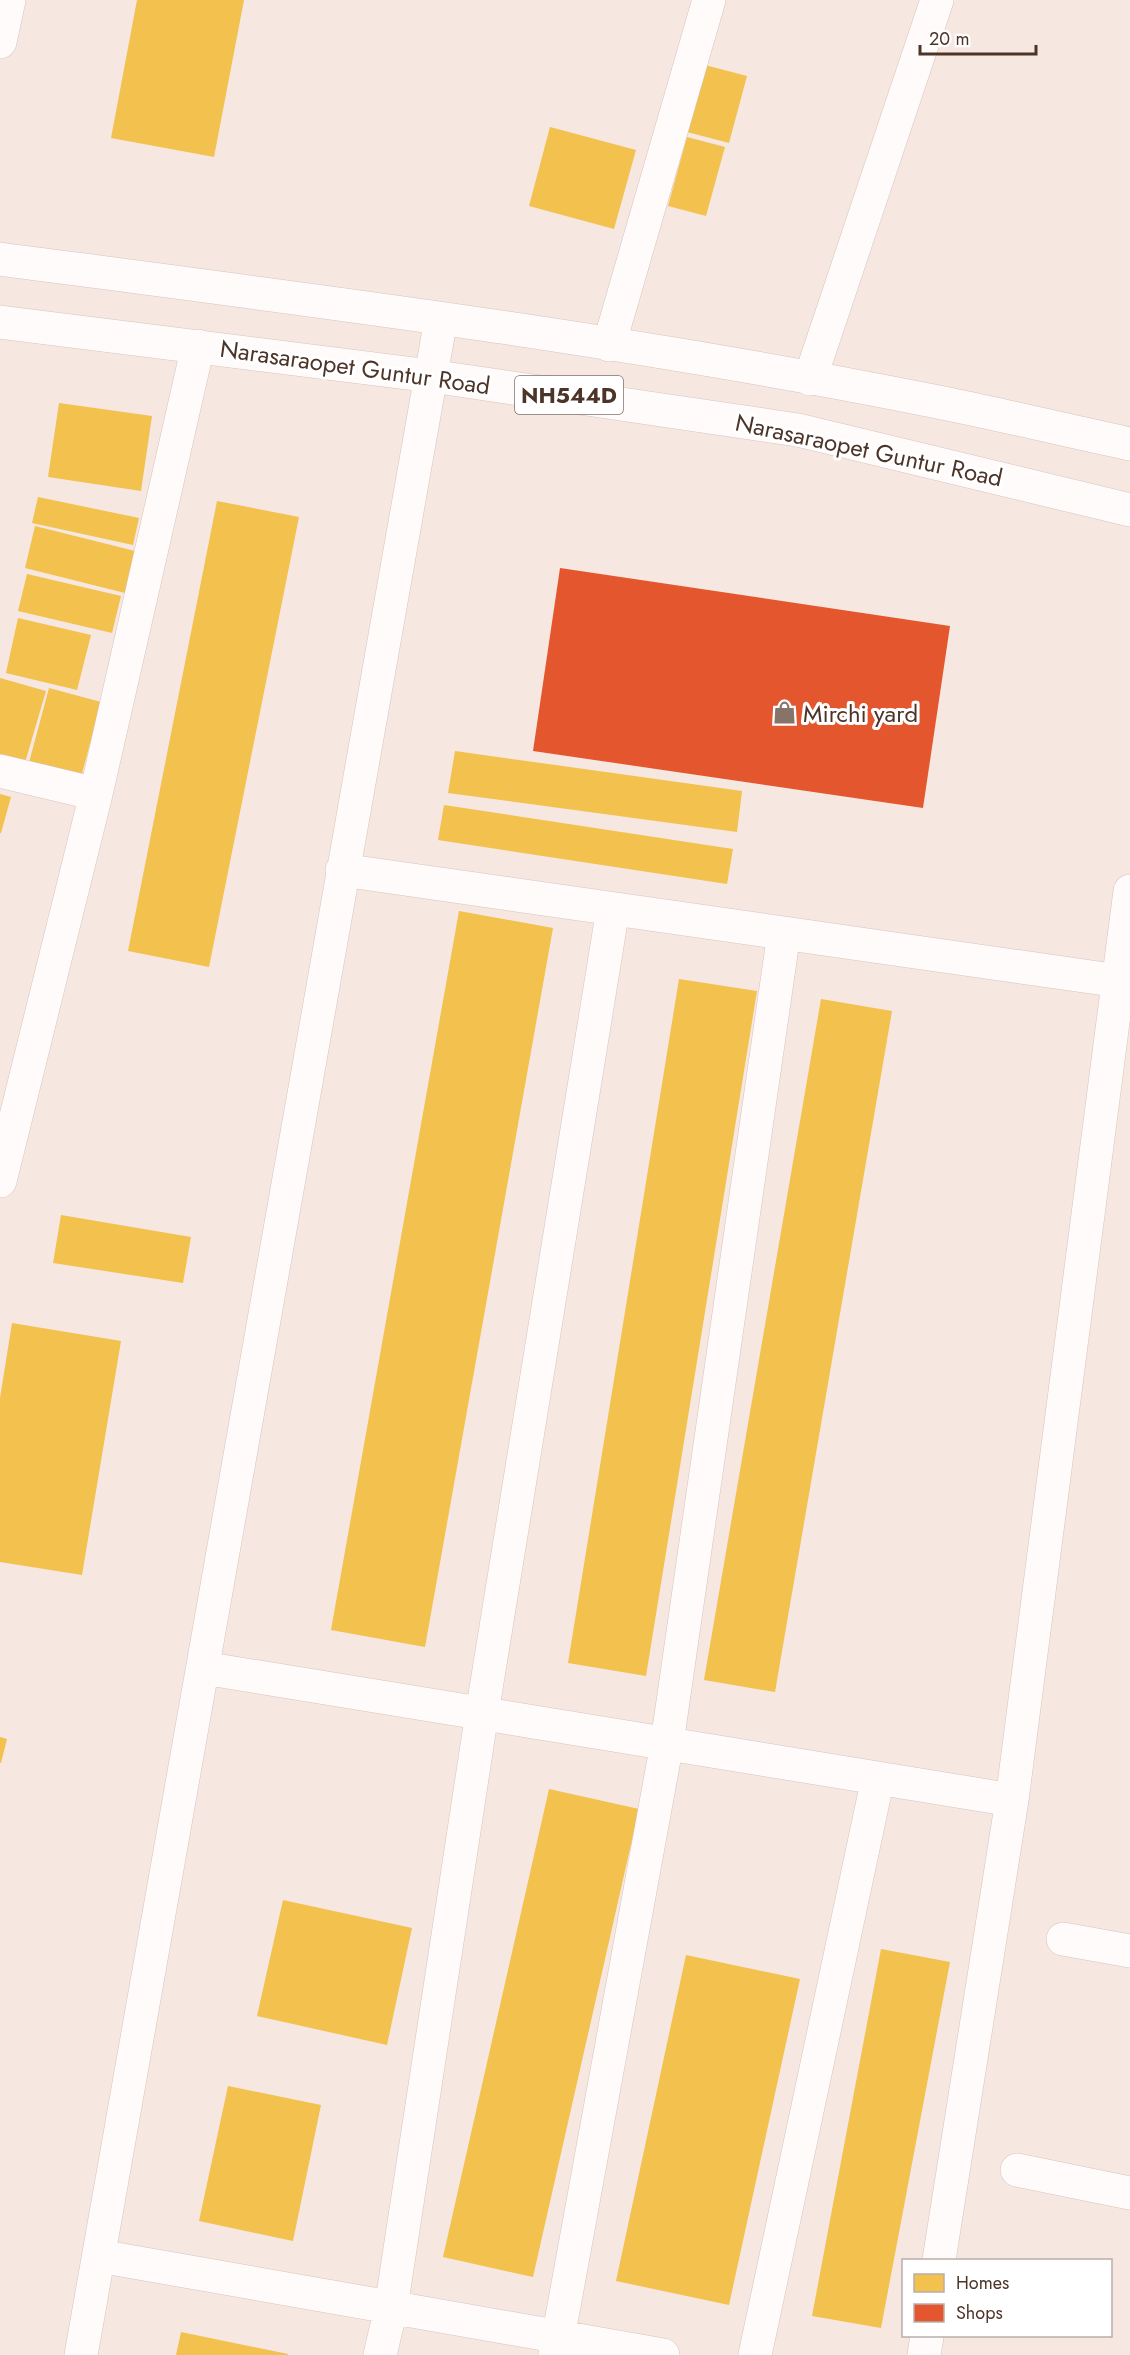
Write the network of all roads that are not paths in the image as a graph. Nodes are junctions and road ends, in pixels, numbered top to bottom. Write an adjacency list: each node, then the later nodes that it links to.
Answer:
1 (9, 0): 4 (main road)
2 (710, 0): 8 (main road)
3 (937, 0): 11 (main road)
4 (0, 42)
5 (0, 260): 6 (main road, NH544D)
6 (441, 319): 8 (main road, NH544D); 10 (main road)
7 (0, 322): 9 (main road, Narasaraopet Guntur Road / NH544D)
8 (609, 345): 11 (main road, NH544D)
9 (198, 346): 10 (main road, Narasaraopet Guntur Road / NH544D); 15 (main road)
10 (431, 376): 13 (main road, Narasaraopet Guntur Road / NH544D); 16 (main road)
11 (810, 378): 12 (main road, NH544D)
12 (1130, 444)
13 (1130, 510)
14 (0, 771): 15 (main road)
15 (96, 794): 21 (main road)
16 (342, 870): 18 (main road); 22 (main road)
17 (1130, 891): 20 (main road)
18 (613, 909): 19 (main road); 23 (main road)
19 (784, 933): 20 (main road); 24 (main road)
20 (1119, 981): 26 (main road)
21 (1, 1171)
22 (203, 1668): 23 (main road); 31 (main road)
23 (482, 1713): 24 (main road); 33 (main road)
24 (667, 1743): 25 (main road); 35 (main road)
25 (878, 1778): 26 (main road); 39 (main road)
26 (1012, 1800): 32 (main road)
27 (1063, 1938): 28 (main road)
28 (1130, 1951)
29 (1017, 2170): 30 (main road)
30 (1130, 2193)
31 (99, 2256): 33 (main road); 36 (main road)
32 (939, 2259)
33 (391, 2308): 35 (main road); 37 (main road)
34 (927, 2337): 40 (main road)
35 (557, 2346): 38 (main road)
36 (81, 2355)
37 (380, 2355)
38 (663, 2355)
39 (755, 2355)
40 (924, 2355)

